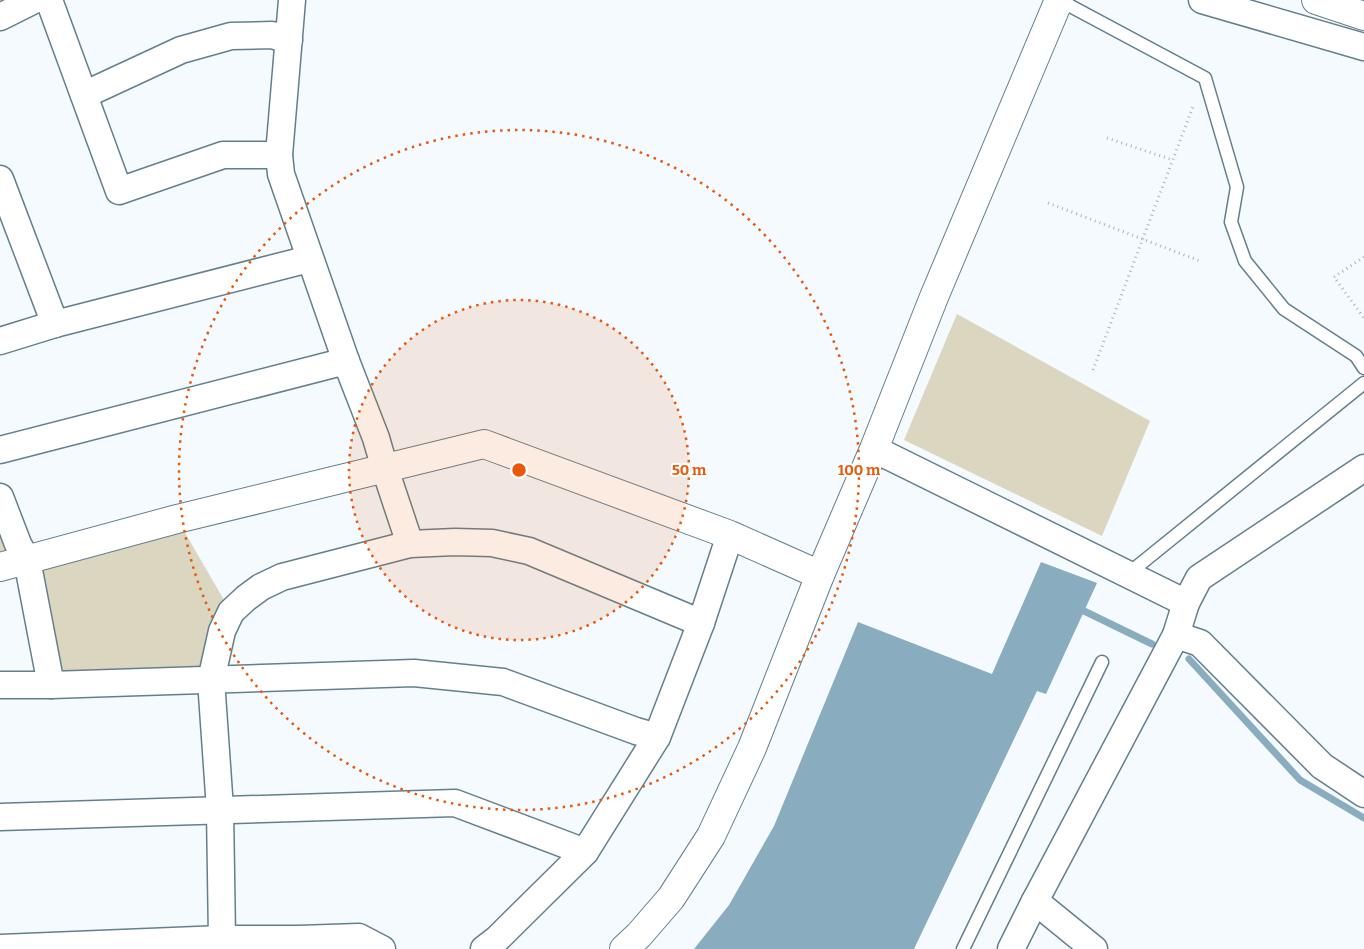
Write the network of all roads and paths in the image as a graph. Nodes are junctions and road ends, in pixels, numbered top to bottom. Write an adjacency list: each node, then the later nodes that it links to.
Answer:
1 (34, 0): 8 (street)
2 (49, 0): 12 (street)
3 (292, 0): 9 (street)
4 (1059, 0): 11 (lane); 29 (main road)
5 (1202, 0): 10 (street)
6 (1316, 0): 7 (main road)
7 (1364, 16)
8 (0, 17)
9 (288, 40): 12 (street); 14 (street)
10 (1364, 47)
11 (1205, 78): 15 (path); 26 (lane)
12 (84, 95): 14 (street)
13 (1107, 138): 15 (path)
14 (280, 156): 20 (street)
15 (1173, 160): 18 (path)
16 (0, 179): 23 (street)
17 (1048, 203): 18 (path)
18 (1143, 239): 21 (path); 27 (path)
19 (1364, 257): 22 (path)
20 (310, 260): 23 (street); 25 (street)
21 (1200, 261)
22 (1364, 318)
23 (55, 324): 24 (street)
24 (0, 341)
25 (346, 361): 30 (street); 32 (street)
26 (1364, 368)
27 (1093, 370)
28 (1364, 383): 38 (lane)
29 (874, 449): 38 (street); 39 (main road)
30 (0, 450)
31 (1364, 468): 40 (street)
32 (385, 469): 34 (main road); 35 (street); 36 (main road)
33 (0, 498): 36 (street)
34 (730, 535): 39 (main road); 41 (street)
35 (410, 544): 41 (street); 44 (street)
36 (28, 560): 37 (main road); 46 (street)
37 (0, 567)
38 (1128, 574): 40 (street)
39 (820, 575): 57 (main road)
40 (1186, 602): 42 (street)
41 (701, 623): 47 (street)
42 (1176, 635): 48 (street); 52 (street)
43 (1102, 662): 58 (lane)
44 (211, 680): 46 (street); 47 (street); 49 (street)
45 (0, 685): 46 (street)
46 (51, 685)
47 (657, 737): 51 (street)
48 (1364, 794)
49 (220, 809): 50 (street); 51 (street); 53 (street)
50 (0, 817)
51 (585, 852): 56 (street)
52 (1035, 901): 59 (street); 60 (street)
53 (222, 939): 54 (street); 55 (street)
54 (0, 948)
55 (382, 949)
56 (484, 949)
57 (624, 949)
58 (963, 949)
59 (1011, 949)
60 (1094, 949)

